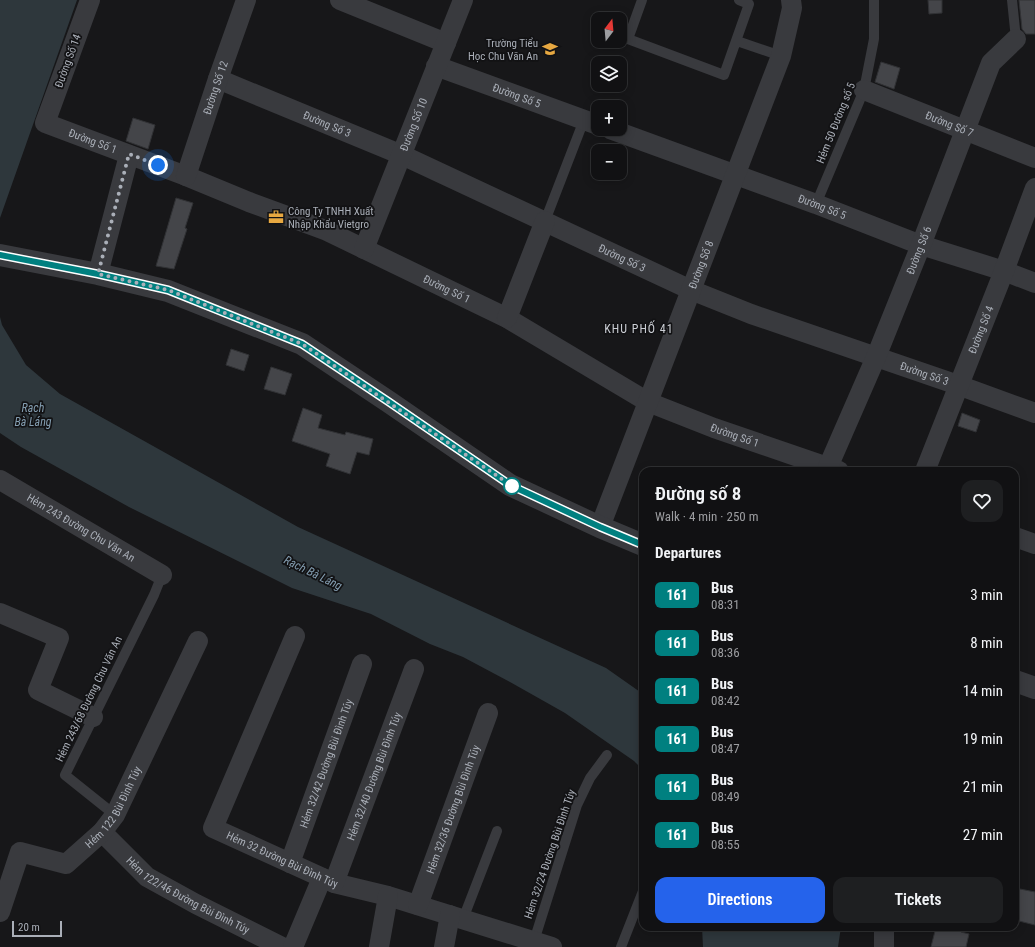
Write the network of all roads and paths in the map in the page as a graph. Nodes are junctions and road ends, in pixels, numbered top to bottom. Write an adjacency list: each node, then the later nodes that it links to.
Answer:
1 (90, 0): 18 (street, Đường Số 14)
2 (246, 0): 15 (street, Đường Số 12)
3 (340, 0): 12 (street)
4 (463, 0): 12 (street, Đường Số 10)
5 (642, 0): 11 (lane)
6 (739, 0): 11 (lane)
7 (791, 0): 13 (street, Đường Số 8)
8 (874, 0): 16 (lane, Hẻm 50 Đường số 5)
9 (1012, 0): 10 (lane)
10 (1016, 39): 19 (street, Đường Số 6)
11 (736, 41): 13 (lane)
12 (446, 43): 14 (street, Đường Số 10)
13 (781, 56): 24 (street, Đường Số 8)
14 (436, 66): 17 (street, Đường Số 5); 22 (street, Đường Số 10)
15 (218, 79): 22 (street, Đường Số 3); 25 (street, Đường Số 12)
16 (864, 90): 19 (street, Đường Số 7); 27 (lane, Hẻm 50 Đường số 5)
17 (591, 122): 28 (lane)
18 (45, 123): 21 (street, Đường Số 1)
19 (965, 130): 23 (street, Đường Số 7); 29 (street, Đường Số 6)
20 (627, 135): 24 (street, Đường Số 5)
21 (129, 154): 25 (street, Đường Số 1); 33 (street)
22 (402, 155): 28 (street, Đường Số 3); 30 (street, Đường Số 10)
23 (1035, 158)
24 (735, 175): 27 (street, Đường Số 5); 35 (street, Đường Số 8)
25 (186, 176): 30 (street, Đường Số 1)
26 (1035, 188): 32 (street, Đường Số 4)
27 (816, 204): 29 (street, Đường Số 5)
28 (545, 221): 35 (street, Đường Số 3); 36 (street)
29 (922, 245): 32 (street, Đường Số 5); 37 (street, Đường Số 6)
30 (364, 249): 36 (street, Đường Số 1)
31 (6, 256): 33 (street)
32 (1004, 271): 34 (street, Đường Số 5); 38 (street, Đường Số 4)
33 (98, 274): 45 (street)
34 (1035, 283)
35 (691, 290): 37 (street, Đường Số 3); 39 (street, Đường Số 8)
36 (507, 318): 39 (street, Đường Số 1)
37 (876, 357): 38 (street, Đường Số 3); 42 (street, Đường Số 6)
38 (958, 385): 40 (street, Đường Số 3); 43 (street, Đường Số 4)
39 (648, 402): 41 (street, Đường Số 1); 45 (street, Đường Số 8)
40 (1035, 413)
41 (828, 467)
42 (835, 467)
43 (927, 467)
44 (0, 480): 49 (street, Hẻm 243 Đường Chu Văn An)
45 (600, 527): 47 (street)
46 (1019, 538): 48 (street)
47 (639, 543)
48 (1035, 544)
49 (162, 575): 58 (lane, Hẻm 243/68 Đường Chu Văn An)
50 (0, 612): 58 (street)
51 (295, 636): 63 (street, Hẻm 32 Đường Bùi Đình Túy)
52 (198, 641): 60 (street, Hẻm 122 Bùi Đình Túy)
53 (362, 664): 63 (street, Hẻm 32/42 Đường Bùi Đình Túy)
54 (414, 669): 64 (street, Hẻm 32/40 Đường Bùi Đình Túy)
55 (1019, 682): 56 (street)
56 (1035, 688)
57 (488, 713): 67 (street, Hẻm 32/36 Đường Bùi Đình Túy)
58 (93, 717): 60 (lane, Hẻm 243/68 Đường Chu Văn An)
59 (606, 756): 71 (lane, Hẻm 32/24 Đường Bùi Đình Túy)
60 (115, 815): 62 (street, Hẻm 122 Bùi Đình Túy)
61 (497, 831): 69 (lane)
62 (102, 832): 68 (street, Hẻm 122 Bùi Đình Túy); 72 (street, Hẻm 122/46 Đường Bùi Đình Túy)
63 (290, 863): 64 (street, Hẻm 32 Đường Bùi Đình Túy)
64 (328, 881): 65 (street, Hẻm 32 Đường Bùi Đình Túy); 73 (street, Hẻm 32/40 Đường Bùi Đình Túy)
65 (388, 896): 67 (street, Hẻm 32 Đường Bùi Đình Túy); 74 (street)
66 (639, 901): 76 (lane)
67 (418, 905): 69 (street, Hẻm 32 Đường Bùi Đình Túy)
68 (0, 912)
69 (456, 917): 71 (street, Hẻm 32 Đường Bùi Đình Túy); 75 (street)
70 (884, 931): 77 (street)
71 (543, 944)
72 (282, 947)
73 (294, 947)
74 (379, 947)
75 (444, 947)
76 (621, 947)
77 (884, 947)

